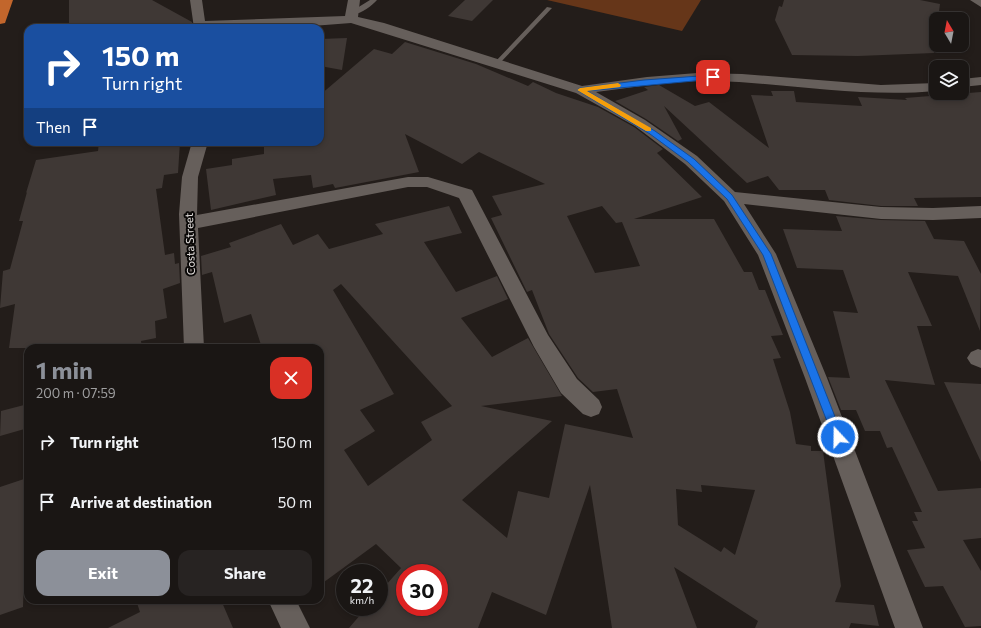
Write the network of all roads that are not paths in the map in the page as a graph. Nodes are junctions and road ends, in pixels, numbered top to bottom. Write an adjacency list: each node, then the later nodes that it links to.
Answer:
1 (6, 0): 8 (highway)
2 (196, 0): 9 (street)
3 (374, 0): 7 (lane)
4 (976, 0): 5 (street)
5 (981, 2)
6 (549, 8): 11 (lane)
7 (353, 11): 10 (street); 11 (street)
8 (0, 20)
9 (200, 24)
10 (310, 24)
11 (497, 63): 15 (street)
12 (981, 81): 13 (street)
13 (969, 82)
14 (929, 87): 15 (street)
15 (580, 90): 17 (street)
16 (199, 146): 19 (street, Costa Street)
17 (730, 197): 18 (street); 24 (street)
18 (981, 212)
19 (189, 223): 20 (street, Costa Street); 21 (street)
20 (194, 344)
21 (591, 407)
22 (284, 604): 23 (street)
23 (296, 628)
24 (909, 628)

